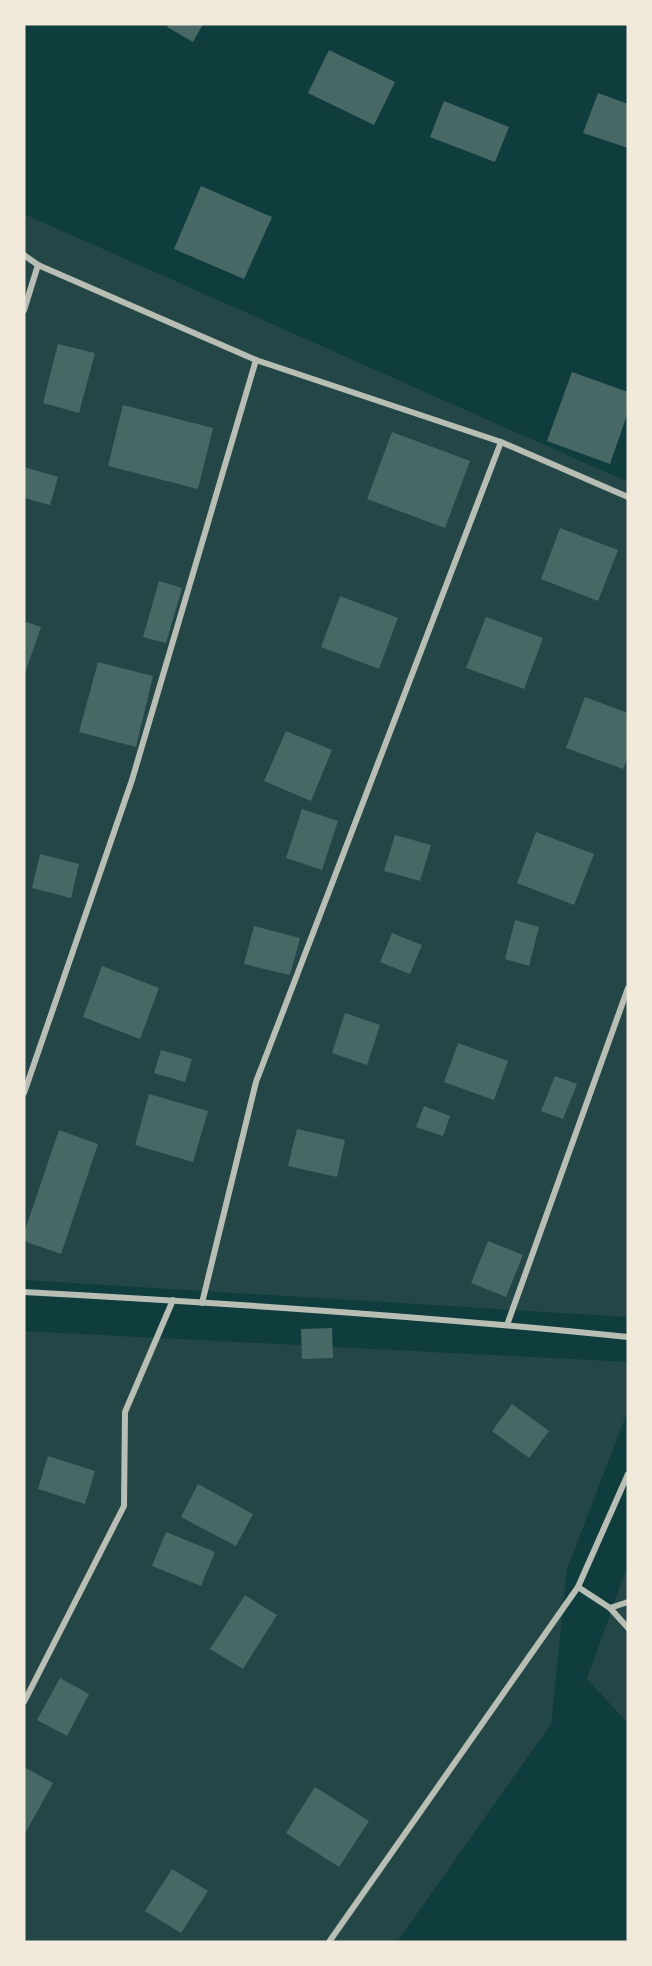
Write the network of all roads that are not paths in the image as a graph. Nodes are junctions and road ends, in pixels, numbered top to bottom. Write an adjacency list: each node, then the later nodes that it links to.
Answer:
1 (24, 255): 2 (street)
2 (38, 265): 3 (street); 4 (street)
3 (24, 310)
4 (256, 360): 5 (street); 8 (street)
5 (501, 442): 6 (street); 11 (street)
6 (628, 497)
7 (628, 988): 12 (street)
8 (24, 1093)
9 (24, 1292): 10 (street)
10 (173, 1300): 11 (street); 19 (street)
11 (202, 1303): 12 (street)
12 (507, 1325): 13 (street)
13 (628, 1337)
14 (628, 1474): 15 (street)
15 (578, 1587): 17 (street); 20 (street)
16 (628, 1602): 17 (street)
17 (610, 1608): 18 (street)
18 (628, 1628)
19 (24, 1702)
20 (329, 1942)

